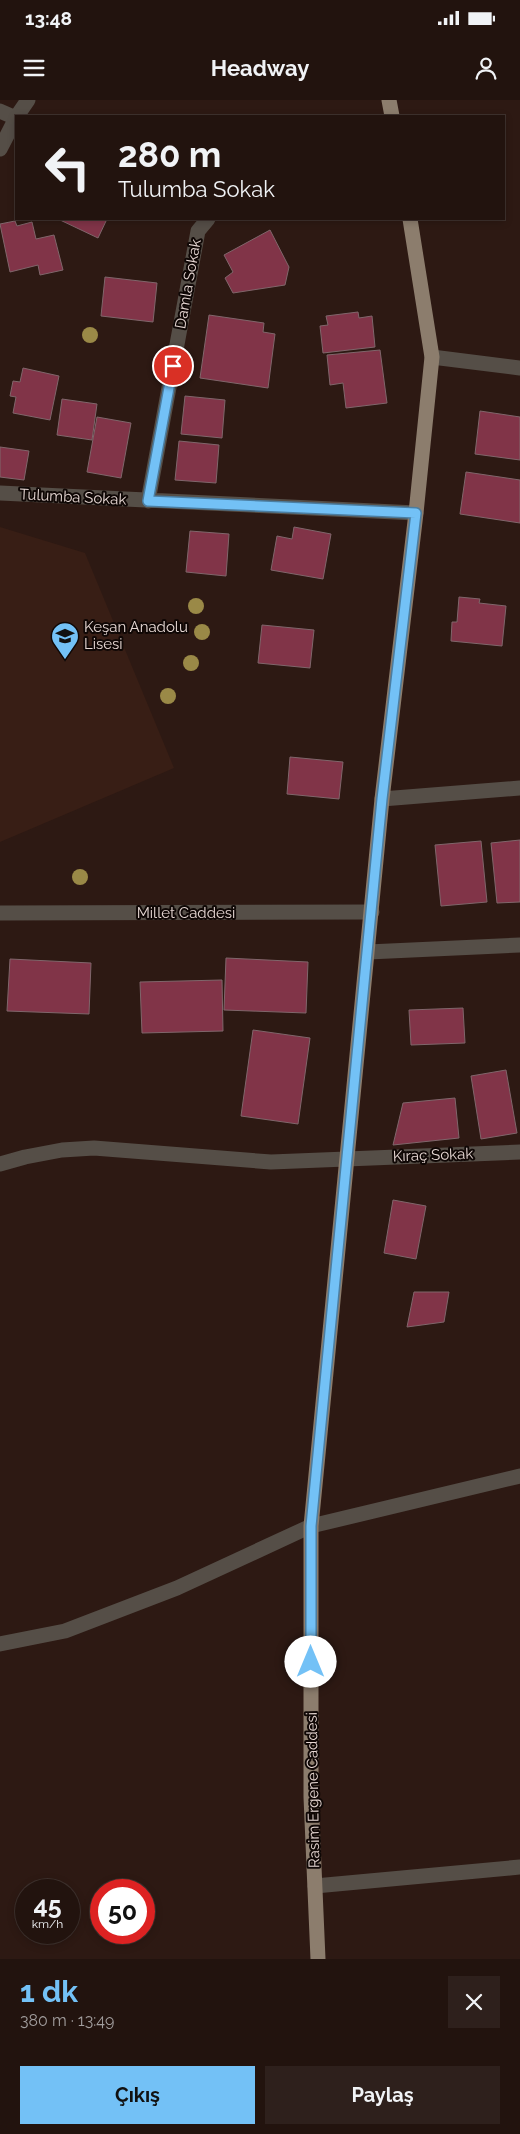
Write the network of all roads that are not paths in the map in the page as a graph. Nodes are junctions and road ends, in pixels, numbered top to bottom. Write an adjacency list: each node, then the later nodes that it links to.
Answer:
1 (28, 100): 4 (street)
2 (389, 100): 5 (main road)
3 (0, 111): 6 (street)
4 (19, 115)
5 (392, 115)
6 (15, 117)
7 (15, 122): 8 (street)
8 (0, 149)
9 (207, 220): 14 (street, Damla Sokak)
10 (410, 220): 11 (main road, Rasim Ergene Caddesi)
11 (432, 357): 12 (street); 15 (main road, Rasim Ergene Caddesi)
12 (520, 368)
13 (0, 493): 14 (street, Tulumba Sokak)
14 (148, 501): 15 (street, Tulumba Sokak)
15 (416, 513): 17 (main road, Rasim Ergene Caddesi)
16 (520, 788): 17 (street)
17 (382, 799): 18 (main road, Rasim Ergene Caddesi)
18 (372, 912): 19 (street, Millet Caddesi); 21 (main road, Rasim Ergene Caddesi)
19 (0, 913)
20 (520, 944): 21 (street)
21 (368, 952): 23 (main road, Rasim Ergene Caddesi)
22 (520, 1152): 23 (street, Kıraç Sokak)
23 (347, 1159): 24 (street, Kıraç Sokak); 26 (main road, Rasim Ergene Caddesi)
24 (0, 1164)
25 (520, 1476): 26 (street)
26 (311, 1526): 27 (street); 29 (main road, Rasim Ergene Caddesi)
27 (0, 1644)
28 (520, 1867): 29 (street)
29 (315, 1886): 30 (main road, Rasim Ergene Caddesi)
30 (318, 1959)

